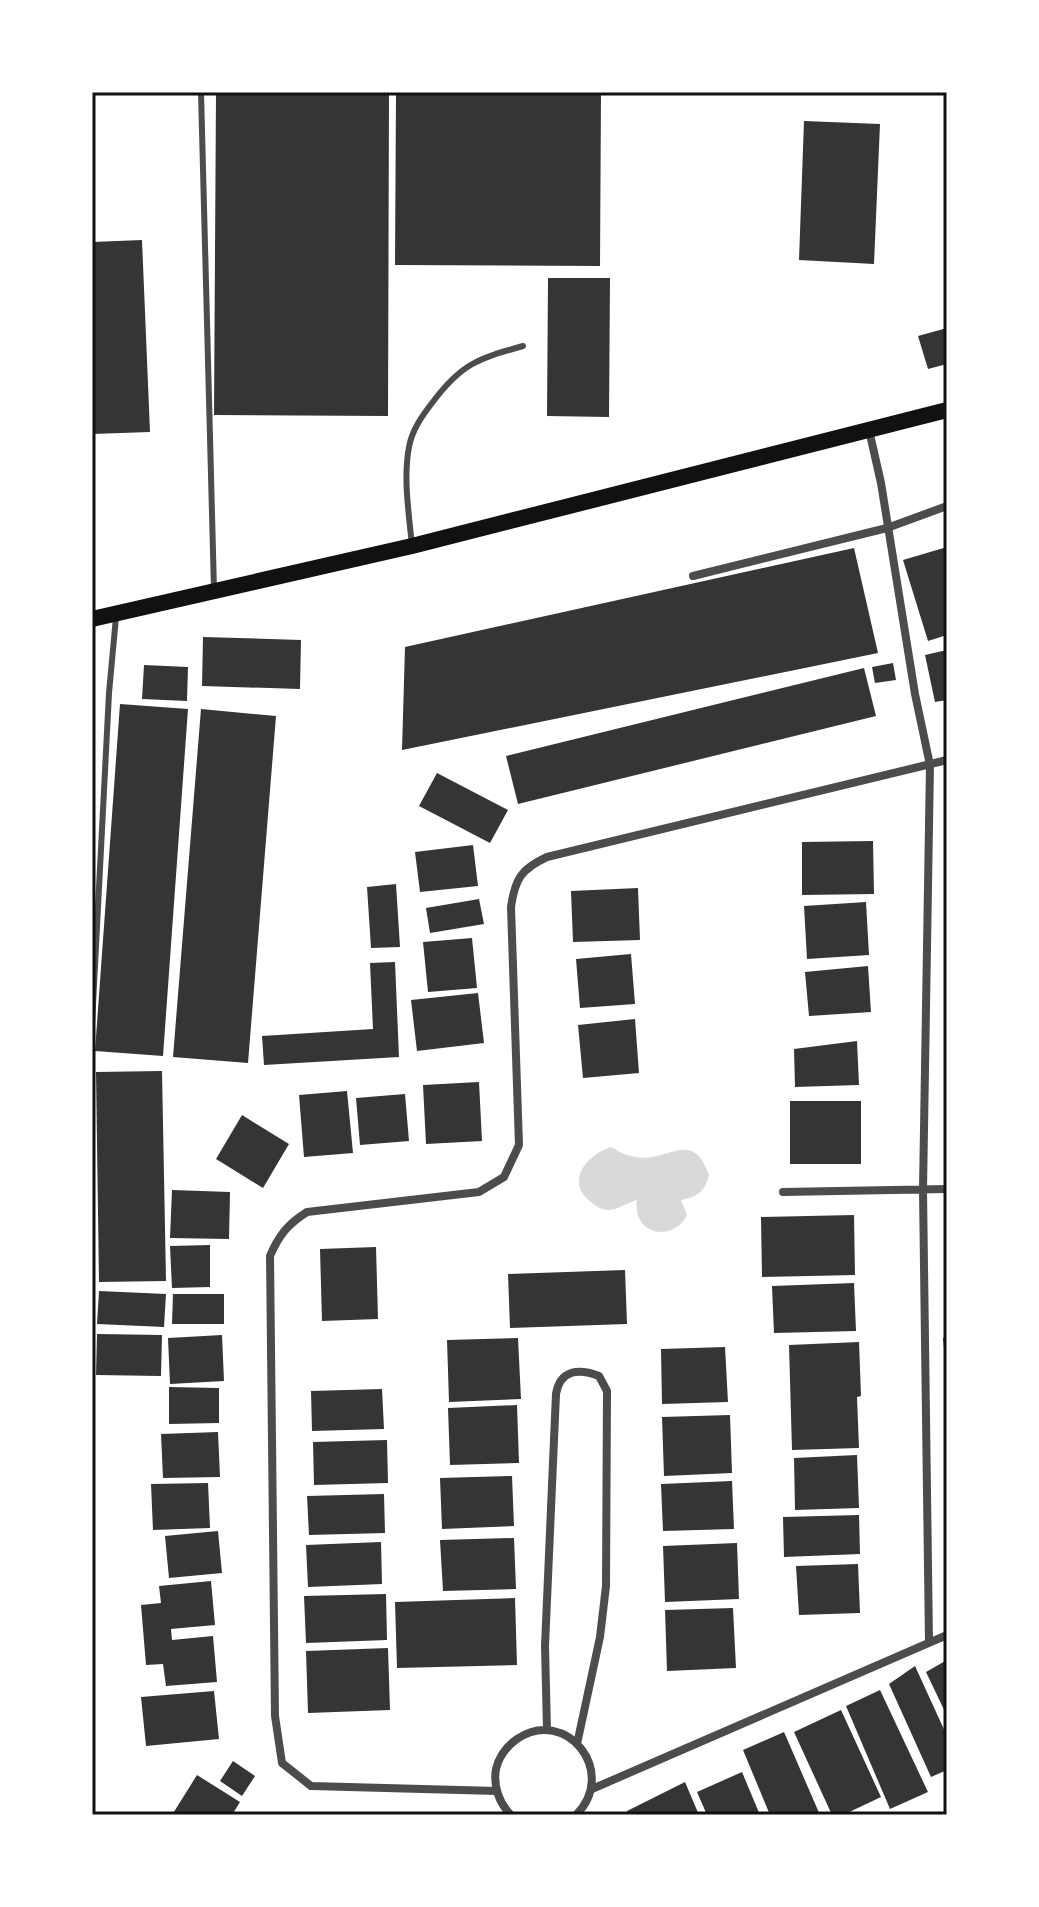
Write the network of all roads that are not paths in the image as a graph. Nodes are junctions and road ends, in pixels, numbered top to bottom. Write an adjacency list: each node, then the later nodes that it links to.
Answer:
1 (201, 92): 9 (lane)
2 (523, 346): 7 (lane)
3 (947, 410): 4 (main road)
4 (869, 430): 6 (street); 7 (main road)
5 (947, 506): 6 (street)
6 (887, 528): 8 (street); 13 (street)
7 (412, 546): 9 (main road)
8 (693, 576)
9 (214, 590): 10 (main road)
10 (117, 613): 11 (main road); 14 (lane)
11 (92, 619)
12 (947, 760): 13 (street)
13 (930, 765): 16 (street); 23 (street)
14 (92, 1024)
15 (947, 1189): 16 (street)
16 (923, 1190): 17 (street); 19 (street)
17 (783, 1192)
18 (947, 1635): 19 (street)
19 (929, 1642): 22 (street)
20 (547, 1730): 21 (street); 21 (street); 23 (street)
21 (577, 1744): 22 (street)
22 (592, 1789): 25 (street)
23 (497, 1791): 24 (street)
24 (511, 1815)
25 (576, 1815)

